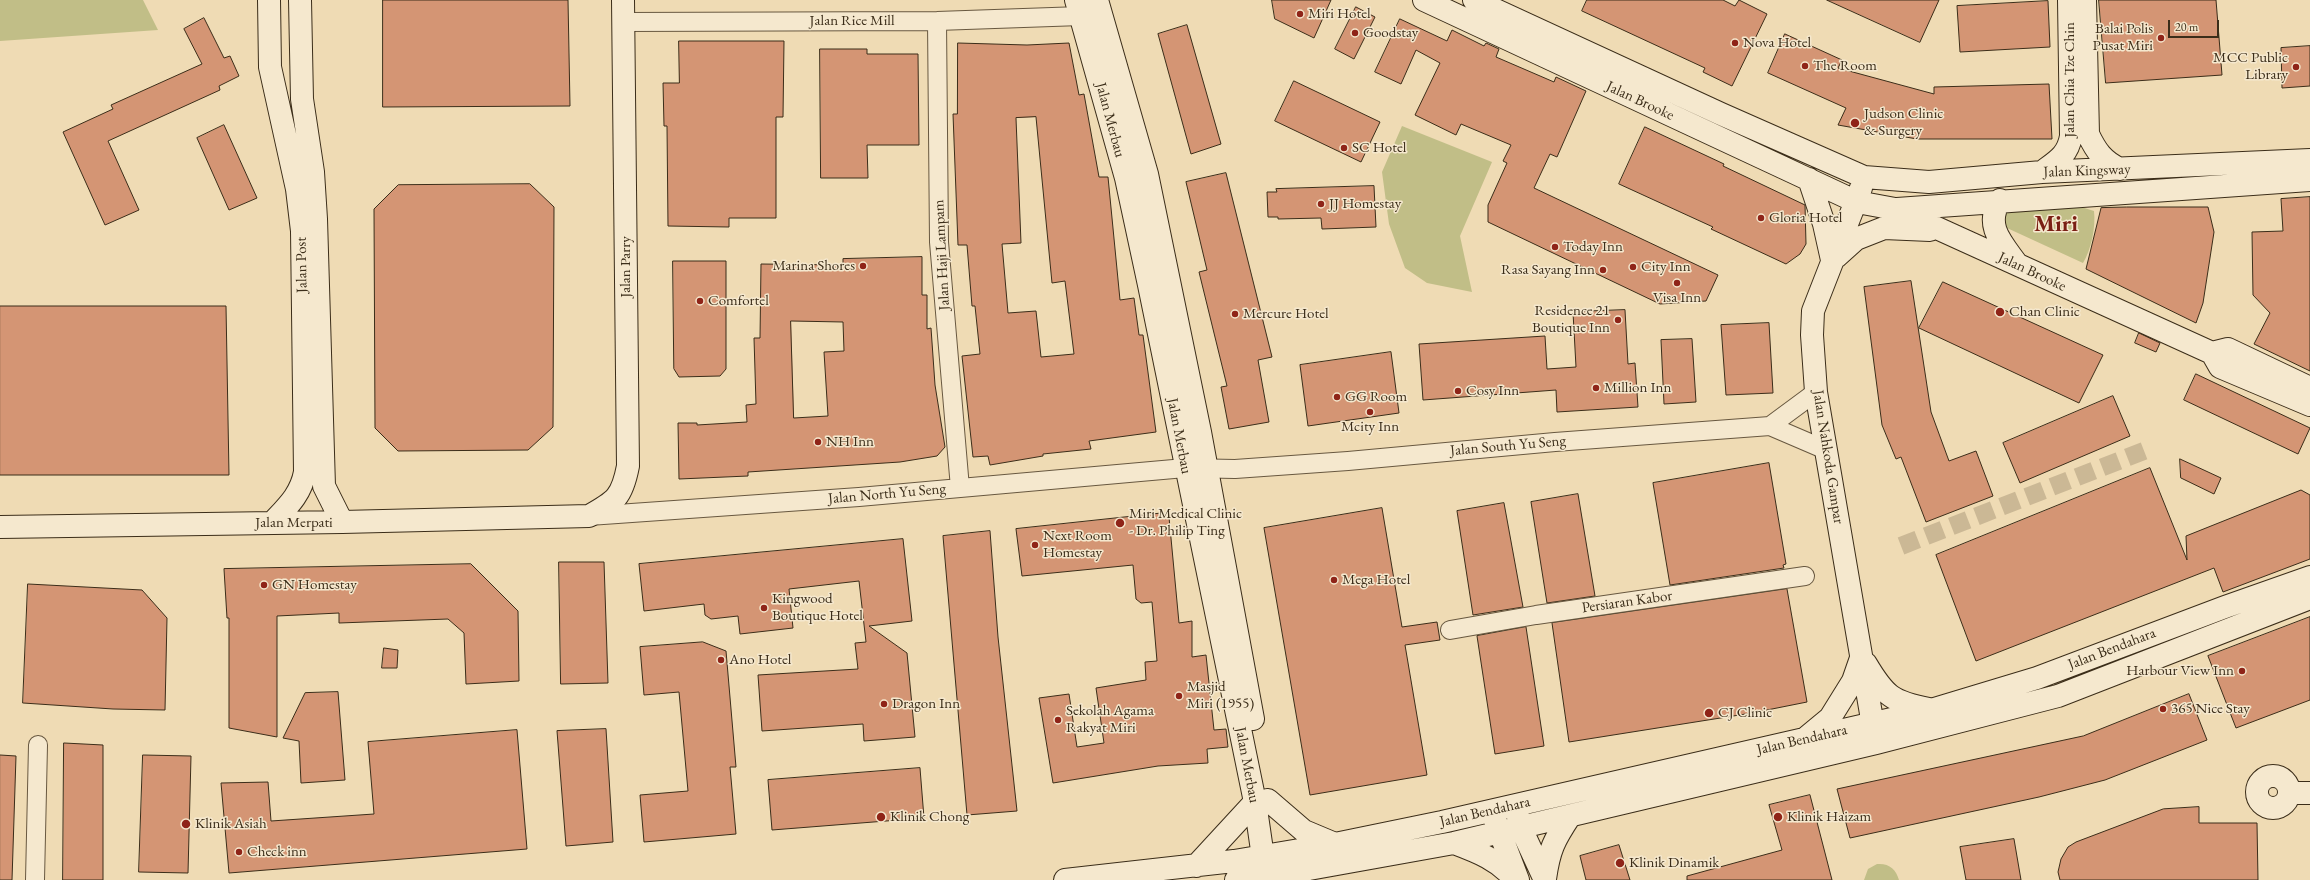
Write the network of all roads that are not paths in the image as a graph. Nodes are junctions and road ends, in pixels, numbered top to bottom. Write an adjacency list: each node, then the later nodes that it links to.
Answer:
1 (269, 0): 34 (street, Jalan Post)
2 (300, 0): 35 (street, Jalan Post)
3 (623, 0): 11 (street, Jalan Parry)
4 (1097, 0): 31 (street, Jalan Merbau)
5 (1424, 0): 16 (street, Jalan Brooke)
6 (1474, 0): 15 (street, Jalan Brooke)
7 (2069, 0): 14 (street, Jalan Chia Tze Chin)
8 (2085, 0): 13 (street, Jalan Chia Tze Chin)
9 (1078, 8): 10 (street, Jalan Rice Mill); 30 (street, Jalan Merbau)
10 (937, 21): 11 (street, Jalan Rice Mill); 32 (street, Jalan Haji Lampam)
11 (624, 22): 33 (street, Jalan Parry)
12 (2310, 160): 13 (street, Jalan Kingsway)
13 (2120, 169): 14 (street, Jalan Kingsway)
14 (2042, 172): 15 (street, Jalan Kingsway)
15 (1864, 177): 19 (street, Jalan Nahkoda Gampar); 20 (street)
16 (1809, 179): 19 (street, Jalan Brooke); 22 (street)
17 (2310, 180): 18 (street, Jalan Kingsway)
18 (2000, 200): 20 (street, Jalan Kingsway); 23 (street)
19 (1857, 202): 20 (street, Jalan Brooke); 22 (street, Jalan Nahkoda Gampar)
20 (1895, 209): 21 (street, Jalan Brooke)
21 (1954, 236): 22 (street); 23 (street, Jalan Brooke)
22 (1832, 260): 26 (street, Jalan Nahkoda Gampar)
23 (2017, 265): 24 (street, Jalan Brooke)
24 (2212, 353): 25 (street); 27 (street, Jalan Brooke)
25 (2310, 388)
26 (1816, 392): 28 (street); 29 (street, Jalan Nahkoda Gampar)
27 (2310, 405)
28 (1770, 426): 29 (street, Jalan South Yu Seng); 31 (street, Jalan South Yu Seng)
29 (1826, 450): 41 (street, Jalan Nahkoda Gampar)
30 (1185, 468): 31 (street, Jalan South Yu Seng); 32 (street, Jalan North Yu Seng); 46 (street, Jalan Merbau)
31 (1207, 468): 46 (street, Jalan Merbau)
32 (960, 488): 33 (street, Jalan North Yu Seng)
33 (589, 516): 35 (street, Jalan Merpati)
34 (273, 522): 35 (street, Jalan Merpati); 36 (street, Jalan Merpati)
35 (342, 522)
36 (0, 527)
37 (1805, 576): 40 (street, Persiaran Kabor)
38 (2310, 577): 42 (street, Jalan Bendahara)
39 (2310, 598): 43 (street, Jalan Bendahara)
40 (1450, 630)
41 (1861, 656): 42 (street); 43 (street, Jalan Nahkoda Gampar); 44 (street)
42 (1931, 710): 43 (street, Jalan Bendahara)
43 (1874, 733): 44 (street, Jalan Bendahara); 49 (street, Jalan Bendahara)
44 (1801, 741): 47 (street, Jalan Bendahara)
45 (38, 745): 56 (street)
46 (1261, 801): 53 (street); 54 (street, Jalan Merbau); 55 (street)
47 (1515, 805): 48 (street, Jalan Bendahara); 50 (street)
48 (1492, 810): 51 (street); 53 (street, Jalan Bendahara)
49 (1570, 816): 50 (street, Jalan Bendahara); 60 (street)
50 (1520, 826): 51 (street, Jalan Bendahara); 60 (street)
51 (1498, 831): 52 (street, Jalan Bendahara); 59 (street)
52 (1454, 843): 54 (street, Jalan Bendahara); 59 (street)
53 (1335, 844): 54 (street, Jalan Bendahara)
54 (1272, 865): 55 (street); 58 (street)
55 (1196, 866): 57 (street)
56 (35, 880)
57 (1065, 880)
58 (1236, 880)
59 (1516, 880)
60 (1545, 880)

